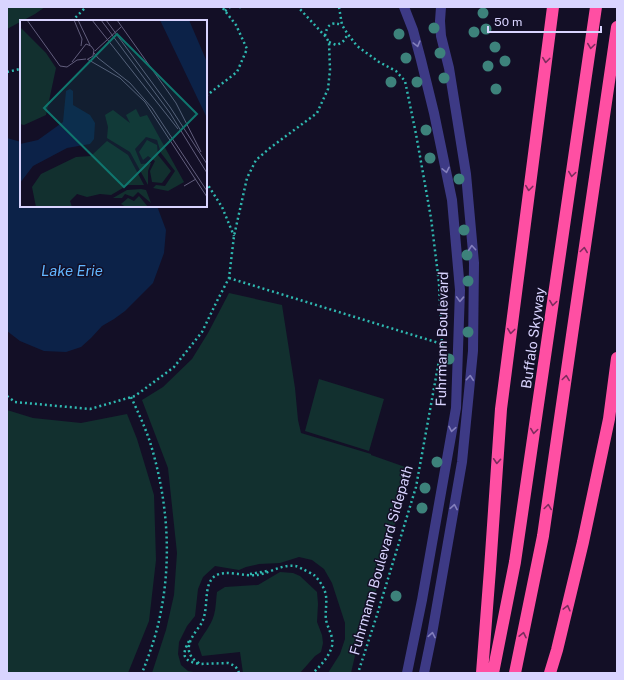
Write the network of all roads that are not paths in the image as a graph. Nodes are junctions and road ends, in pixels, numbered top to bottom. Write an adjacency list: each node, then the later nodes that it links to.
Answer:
1 (404, 7): 7 (street, Fuhrmann Boulevard, one-way to 7)
2 (440, 7): 8 (street, Fuhrmann Boulevard, one-way to 2)
3 (553, 7): 9 (highway, one-way to 9)
4 (596, 7): 10 (highway, Buffalo Skyway, one-way to 10)
5 (617, 27): 11 (highway, one-way to 5)
6 (617, 358): 12 (highway, one-way to 6)
7 (407, 673)
8 (424, 673)
9 (482, 673)
10 (493, 673)
11 (515, 673)
12 (550, 673)

